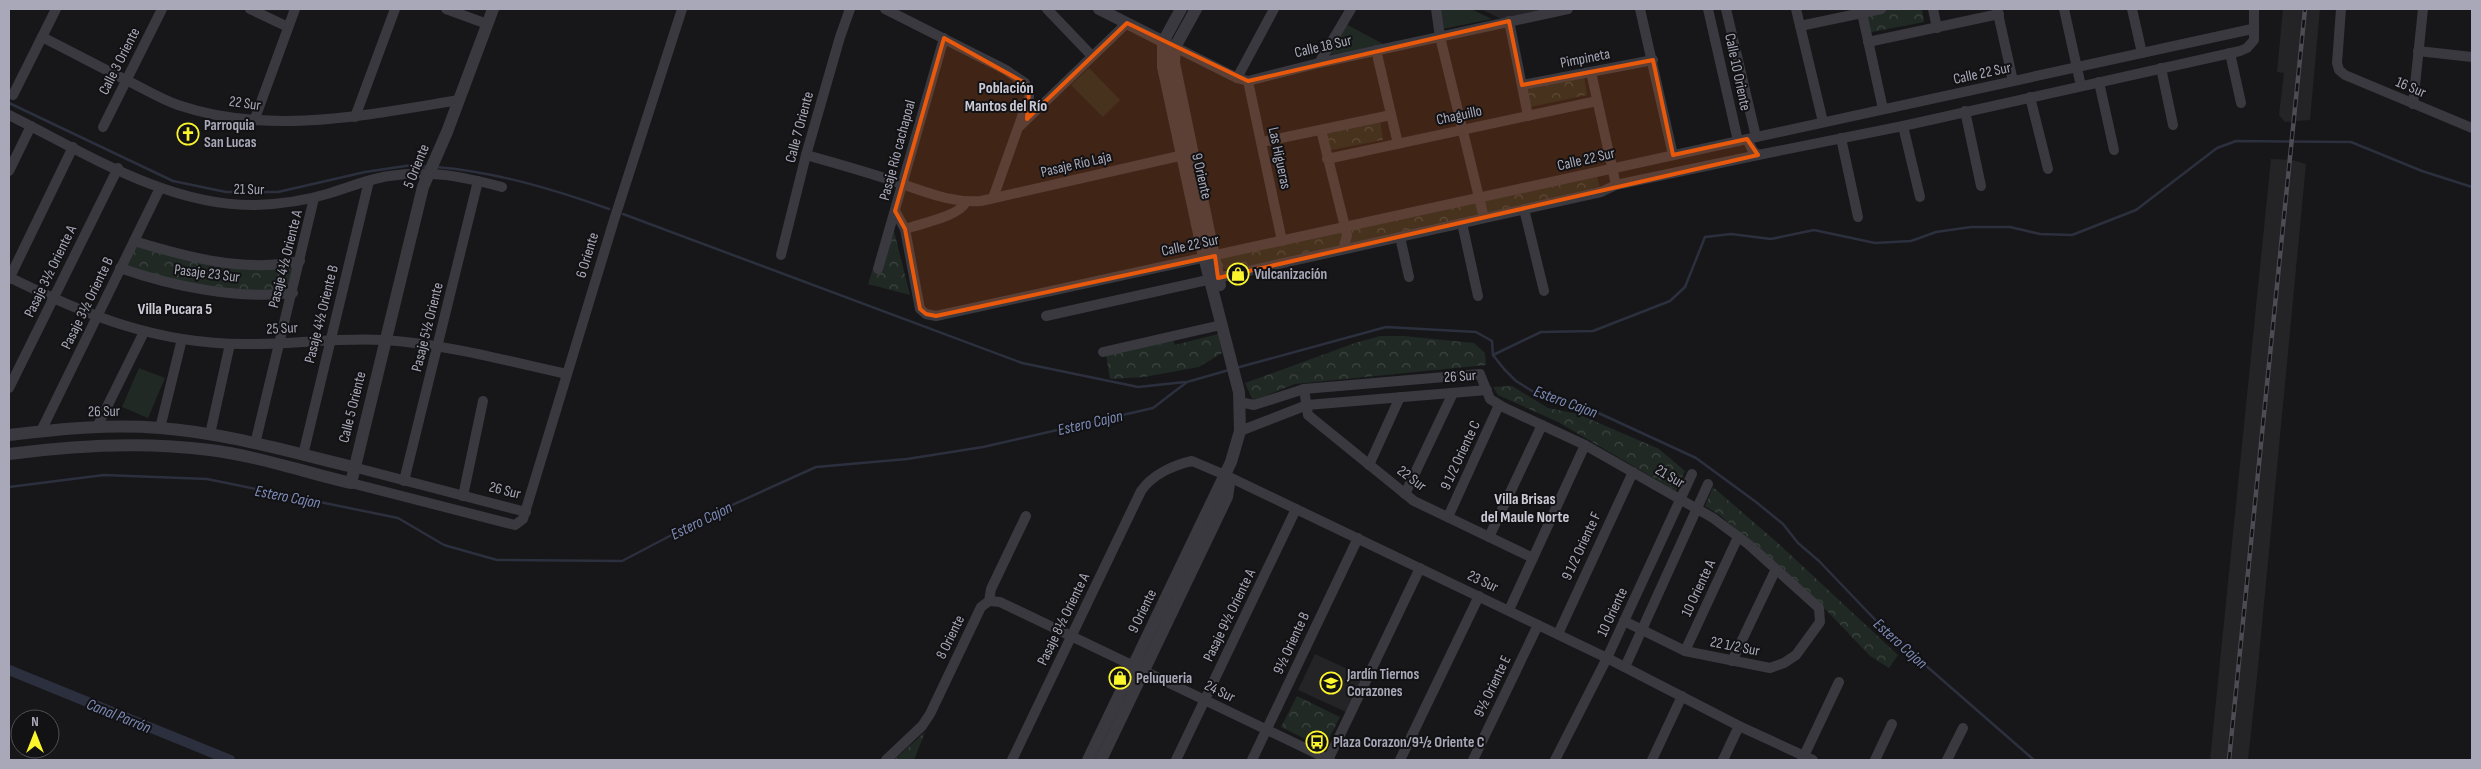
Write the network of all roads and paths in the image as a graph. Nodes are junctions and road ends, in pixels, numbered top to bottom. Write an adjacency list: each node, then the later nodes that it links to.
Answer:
1 (56, 9): 41 (street)
2 (162, 9): 58 (street, Calle 3 Oriente)
3 (250, 9): 38 (street)
4 (295, 9): 38 (street)
5 (395, 9): 76 (street)
6 (446, 9): 35 (street)
7 (494, 9): 35 (street, 5 Oriente)
8 (682, 9): 151 (street, 6 Oriente)
9 (850, 9): 95 (street, Calle 7 Oriente)
10 (885, 9): 43 (street)
11 (1047, 9): 50 (street)
12 (1181, 9): 45 (street, 9 Oriente)
13 (1196, 9): 45 (street, 9 Oriente)
14 (1274, 9): 57 (street)
15 (1351, 9): 53 (street)
16 (1436, 9): 42 (street)
17 (1568, 9): 33 (street, Calle 18 Sur)
18 (1640, 9): 52 (street)
19 (1708, 9): 36 (street, Calle 10 Oriente)
20 (1726, 9): 32 (street, Calle 10 Oriente)
21 (1796, 9): 37 (street)
22 (1881, 9): 31 (street)
23 (1933, 9): 39 (street)
24 (2064, 9): 54 (street)
25 (2132, 9): 48 (street)
26 (2254, 9): 40 (street)
27 (2341, 9): 70 (street, 16 Sur)
28 (2423, 9): 47 (street)
29 (1105, 10): 34 (street, Calle 18 Sur)
30 (1998, 11): 39 (street); 60 (street)
31 (1862, 13): 37 (street); 44 (street)
32 (1729, 20): 36 (street); 89 (street, Calle 10 Oriente)
33 (1509, 22): 42 (street, Calle 18 Sur); 62 (street)
34 (1127, 23): 45 (street, Calle 18 Sur); 50 (street)
35 (487, 24): 66 (street, 5 Oriente)
36 (1712, 26): 89 (street, Calle 10 Oriente)
37 (1800, 26): 79 (street)
38 (288, 27): 78 (street)
39 (1937, 28): 44 (street)
40 (2252, 29): 48 (street, Calle 22 Sur); 49 (street)
41 (42, 37): 58 (street, 22 Sur); 64 (street)
42 (1440, 37): 46 (street, Calle 18 Sur); 86 (street)
43 (944, 38): 85 (street); 106 (street, Pasaje Río cachapoal)
44 (1868, 42): 71 (street)
45 (1169, 44): 57 (street, Calle 18 Sur); 94 (street, 9 Oriente)
46 (1376, 50): 53 (street, Calle 18 Sur); 74 (street)
47 (2418, 51): 51 (street); 70 (street)
48 (2142, 53): 54 (street, Calle 22 Sur)
49 (2230, 53): 55 (street); 69 (street)
50 (1092, 56): 85 (street)
51 (2472, 57)
52 (1653, 60): 56 (street, Pimpineta); 96 (street)
53 (1319, 63): 59 (street, Calle 18 Sur)
54 (2078, 67): 60 (street, Calle 22 Sur); 63 (street)
55 (2160, 68): 61 (street); 80 (street)
56 (1591, 72): 62 (street, Pimpineta); 67 (street)
57 (1236, 78): 59 (street, Calle 18 Sur)
58 (126, 80): 78 (street, 22 Sur); 83 (street, Calle 3 Oriente)
59 (1248, 81): 90 (street, Las Higueras)
60 (2013, 81): 68 (street, Calle 22 Sur)
61 (2099, 82): 63 (street); 93 (street)
62 (1522, 85): 75 (street)
63 (2081, 86): 65 (street)
64 (13, 95)
65 (2030, 97): 72 (street); 102 (street)
66 (459, 100): 76 (street, 22 Sur); 101 (street, 5 Oriente)
67 (1597, 101): 75 (street, Chaguillo); 100 (street)
68 (1923, 101): 71 (street, Calle 22 Sur); 77 (street)
69 (2241, 103)
70 (2413, 104): 84 (street, 16 Sur)
71 (1883, 110): 79 (street, Calle 22 Sur)
72 (1965, 111): 77 (street); 108 (street)
73 (9, 115): 81 (street, 21 Sur)
74 (1391, 115): 87 (street); 91 (street)
75 (1528, 116): 86 (street, Chaguillo)
76 (355, 117): 78 (street, 22 Sur)
77 (1928, 120): 82 (street)
78 (254, 121)
79 (1823, 122): 89 (street, Calle 22 Sur)
80 (2173, 125)
81 (31, 126): 92 (street, 21 Sur); 103 (street)
82 (1903, 126): 88 (street); 111 (street)
83 (103, 127)
84 (2472, 128)
85 (1017, 129): 113 (street)
86 (1463, 129): 91 (street, Chaguillo); 114 (street)
87 (1321, 130): 90 (street); 98 (street)
88 (1841, 138): 97 (street); 118 (street)
89 (1747, 139): 96 (street, Calle 22 Sur); 97 (street)
90 (1262, 142): 125 (street, Las Higueras)
91 (1398, 144): 98 (street, Chaguillo)
92 (74, 147): 99 (street, 21 Sur); 133 (street)
93 (2114, 150)
94 (1186, 154): 113 (street, Pasaje Río Laja); 128 (street, 9 Oriente)
95 (806, 155): 106 (street); 127 (street, Calle 7 Oriente)
96 (1673, 155): 100 (street, Calle 22 Sur)
97 (1758, 155): 107 (street)
98 (1327, 159): 121 (street)
99 (118, 168): 110 (street, 21 Sur); 138 (street, Pasaje 3½ Oriente A)
100 (1612, 168): 107 (street); 114 (street, Calle 22 Sur)
101 (431, 169): 104 (street, 21 Sur); 105 (street, 21 Sur); 145 (street, 5 Oriente)
102 (2048, 169)
103 (9, 170)
104 (369, 181): 112 (street, 21 Sur); 144 (street, Pasaje 4½ Oriente B)
105 (478, 181): 109 (street, 21 Sur); 148 (street, Pasaje 5½ Oriente)
106 (902, 184): 115 (street); 117 (street, Pasaje Río cachapoal)
107 (1616, 185): 116 (street)
108 (1982, 186)
109 (502, 187)
110 (160, 188): 112 (street, 21 Sur); 124 (street, Pasaje 3½ Oriente B)
111 (1920, 197)
112 (314, 198): 129 (street, Pasaje 4½ Oriente A)
113 (993, 198): 115 (street, Pasaje Río Laja)
114 (1479, 198): 119 (street); 121 (street, Calle 22 Sur)
115 (966, 202): 122 (street)
116 (1524, 209): 119 (street); 135 (street)
117 (895, 211): 122 (street); 131 (street, Pasaje Río cachapoal)
118 (1858, 217)
119 (1484, 218): 120 (street)
120 (1462, 223): 123 (street); 137 (street)
121 (1344, 226): 125 (street, Calle 22 Sur); 126 (street)
122 (905, 229): 128 (street, Calle 22 Sur)
123 (1400, 237): 126 (street); 132 (street)
124 (134, 241): 129 (street, Pasaje 23 Sur); 130 (street, Pasaje 3½ Oriente B)
125 (1282, 241): 128 (street, Calle 22 Sur)
126 (1344, 248): 134 (street)
127 (781, 255)
128 (1210, 256): 134 (street, 9 Oriente)
129 (300, 261): 136 (street, Pasaje 4½ Oriente A)
130 (120, 268): 136 (street, Pasaje 23 Sur); 140 (street, Pasaje 3½ Oriente B)
131 (878, 269)
132 (1409, 277)
133 (9, 278): 138 (street, 25 Sur)
134 (1214, 278): 139 (street); 141 (street, 9 Oriente); 150 (street, 9 Oriente)
135 (1544, 291)
136 (293, 293): 147 (street, Pasaje 4½ Oriente A)
137 (1478, 296)
138 (53, 298): 140 (street, 25 Sur); 152 (street, Pasaje 3½ Oriente A)
139 (1046, 316)
140 (96, 317): 142 (street, 25 Sur); 164 (street, Pasaje 3½ Oriente B)
141 (1221, 325): 149 (street); 150 (street, 9 Oriente)
142 (144, 332): 143 (street, 25 Sur); 162 (street)
143 (182, 339): 146 (street, 25 Sur); 163 (street)
144 (331, 339): 145 (street, 25 Sur); 147 (street, 25 Sur); 171 (street, Pasaje 4½ Oriente B)
145 (385, 340): 148 (street, 25 Sur); 173 (street, Calle 5 Oriente)
146 (230, 344): 147 (street, 25 Sur); 166 (street)
147 (280, 344): 168 (street, Pasaje 4½ Oriente A)
148 (438, 347): 151 (street, 25 Sur); 177 (street, Pasaje 5½ Oriente)
149 (1103, 352)
150 (1228, 353): 158 (street, 9 Oriente)
151 (567, 374): 186 (street, 6 Oriente)
152 (9, 388)
153 (1304, 389): 154 (street, 26 Sur); 158 (street, 26 Sur); 159 (street, 22 Sur)
154 (1487, 390): 155 (street, 26 Sur); 160 (street, 21 Sur)
155 (1453, 393): 156 (street, 26 Sur); 181 (street)
156 (1400, 397): 159 (street, 26 Sur); 172 (street)
157 (483, 401): 182 (street)
158 (1240, 402): 165 (street, 9 Oriente)
159 (1307, 405): 165 (street, 26 Sur); 172 (street, 22 Sur)
160 (1499, 405): 161 (street, 21 Sur); 188 (street, 9 1/2 Oriente C)
161 (1542, 425): 169 (street, 21 Sur); 189 (street)
162 (97, 427): 163 (street, 26 Sur); 164 (street, 26 Sur)
163 (160, 428): 166 (street, 26 Sur)
164 (41, 431): 167 (street, 26 Sur)
165 (1240, 431): 176 (street, 9 Oriente)
166 (210, 434): 168 (street, 26 Sur)
167 (9, 435)
168 (256, 444): 171 (street, 26 Sur)
169 (1586, 445): 174 (street, 21 Sur); 192 (street)
170 (9, 454): 178 (street, 26 Sur)
171 (303, 455): 173 (street, 26 Sur)
172 (1370, 465): 181 (street, 22 Sur)
173 (353, 468): 177 (street, 26 Sur); 178 (street, Calle 5 Oriente)
174 (1632, 472): 183 (street, 21 Sur); 202 (street, 9 1/2 Oriente F)
175 (1692, 474): 183 (street, 10 Oriente)
176 (1225, 475): 180 (street, 23 Sur); 184 (street, 23 Sur); 208 (street, 9 Oriente)
177 (404, 480): 182 (street, 26 Sur)
178 (350, 483): 186 (street, 26 Sur)
179 (1708, 484): 185 (street)
180 (1141, 490): 203 (street, Pasaje 8½ Oriente A)
181 (1405, 494): 188 (street, 22 Sur)
182 (462, 496): 186 (street, 26 Sur)
183 (1681, 499): 185 (street, 21 Sur); 199 (street, 10 Oriente)
184 (1296, 509): 191 (street, 23 Sur); 211 (street, Pasaje 9½ Oriente A)
185 (1697, 509): 190 (street, 21 Sur); 201 (street)
186 (526, 512)
187 (1026, 516): 196 (street, 8 Oriente)
188 (1448, 517): 189 (street, 22 Sur)
189 (1489, 536): 192 (street, 22 Sur)
190 (1738, 537): 194 (street, 21 Sur); 204 (street, 10 Oriente A)
191 (1358, 538): 193 (street, 23 Sur); 215 (street, 9½ Oriente B)
192 (1533, 558): 197 (street)
193 (1420, 568): 195 (street, 23 Sur); 223 (street)
194 (1776, 569): 198 (street, 21 Sur); 206 (street)
195 (1479, 596): 197 (street, 23 Sur); 224 (street)
196 (989, 601): 203 (street, 24 Sur); 217 (street, 8 Oriente)
197 (1508, 610): 200 (street, 23 Sur)
198 (1821, 615): 206 (street, 22 1/2 Sur)
199 (1624, 621): 201 (street, 22 1/2 Sur); 205 (street, 10 Oriente)
200 (1538, 624): 202 (street, 23 Sur); 225 (street, 9½ Oriente E)
201 (1642, 630): 204 (street, 22 1/2 Sur); 207 (street)
202 (1558, 634): 205 (street, 23 Sur)
203 (1071, 636): 208 (street, 24 Sur); 218 (street, Pasaje 8½ Oriente A)
204 (1685, 651): 206 (street, 22 1/2 Sur)
205 (1608, 658): 207 (street, 23 Sur); 226 (street, 10 Oriente)
206 (1732, 661)
207 (1625, 667): 210 (street, 23 Sur)
208 (1138, 668): 211 (street, 24 Sur); 219 (street, 9 Oriente); 220 (street, 9 Oriente)
209 (1840, 682): 216 (street)
210 (1682, 696): 213 (street, 23 Sur); 227 (street)
211 (1205, 700): 215 (street, 24 Sur); 221 (street, Pasaje 9½ Oriente A)
212 (1892, 724): 229 (street)
213 (1739, 726): 216 (street, 23 Sur); 228 (street)
214 (1963, 728): 230 (street)
215 (1267, 730): 222 (street, 9½ Oriente B); 223 (street, 24 Sur)
216 (1806, 759)
217 (886, 760)
218 (1012, 760)
219 (1088, 760)
220 (1101, 760)
221 (1176, 760)
222 (1252, 760)
223 (1328, 760)
224 (1400, 760)
225 (1473, 760)
226 (1554, 760)
227 (1652, 760)
228 (1723, 760)
229 (1875, 760)
230 (1947, 760)

